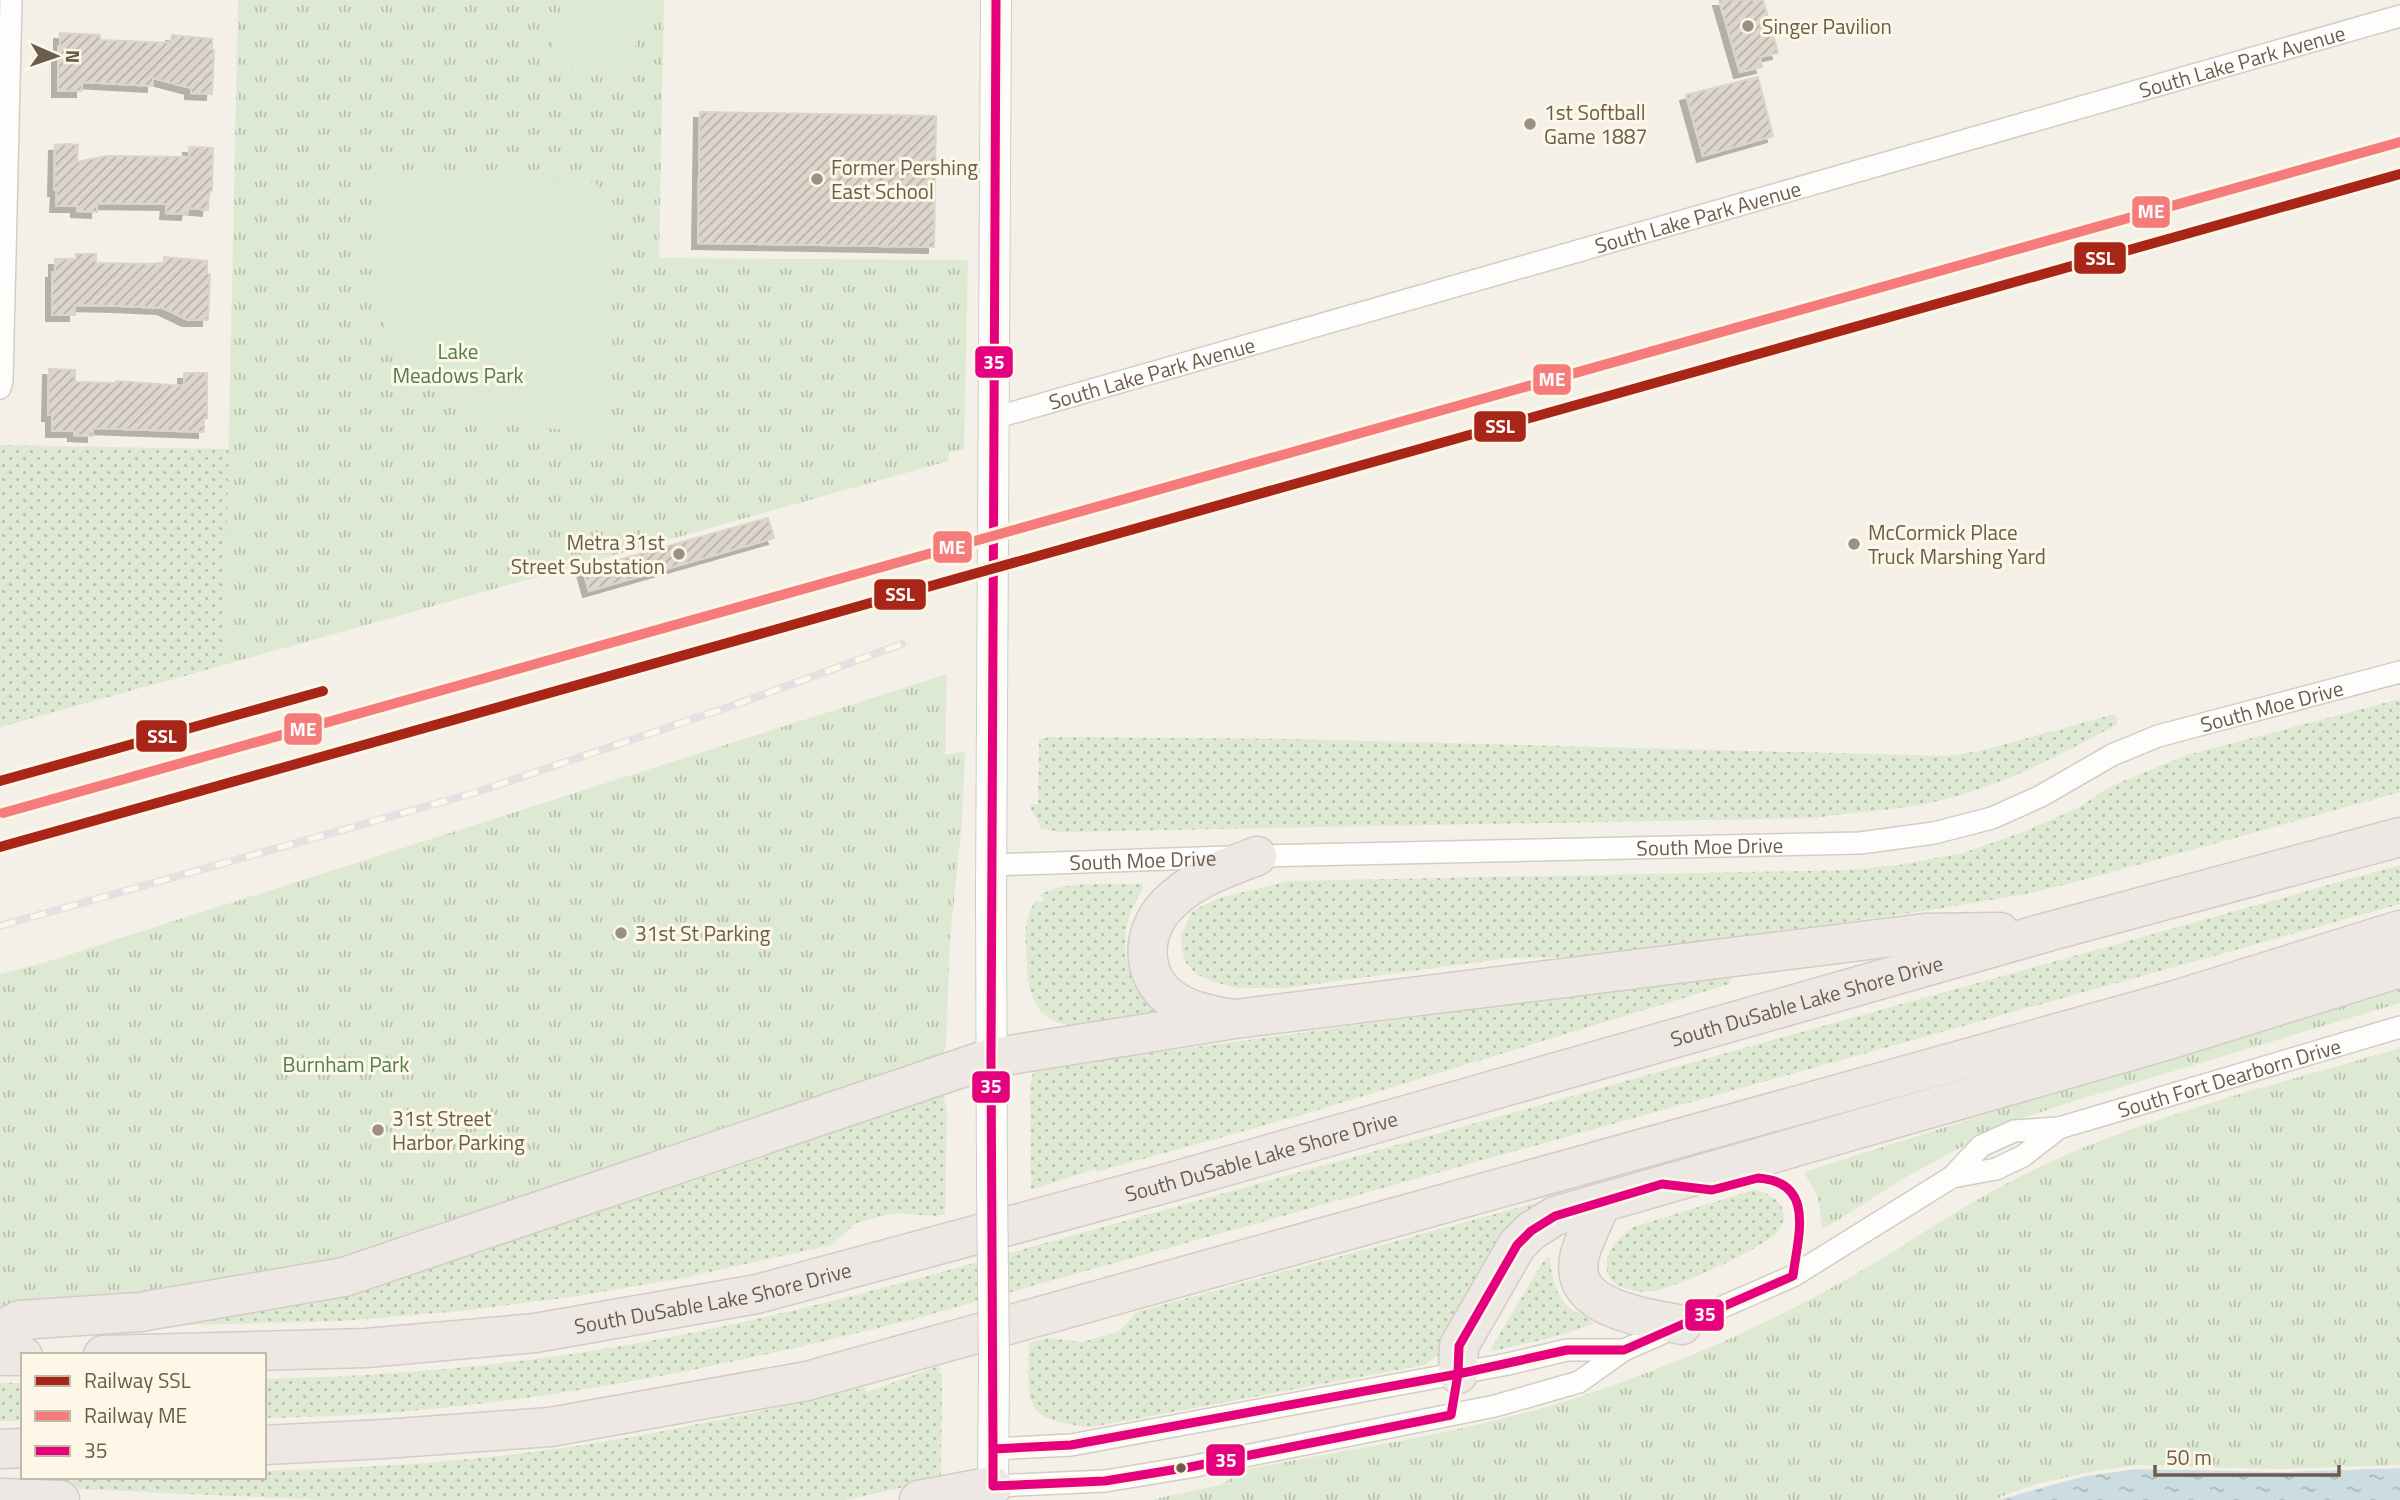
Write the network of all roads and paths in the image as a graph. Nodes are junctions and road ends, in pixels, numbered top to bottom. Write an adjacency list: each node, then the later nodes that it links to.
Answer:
1 (11, 0): 4 (street)
2 (996, 0): 5 (main road)
3 (2400, 16): 5 (street, South Lake Park Avenue)
4 (0, 388)
5 (993, 429): 9 (main road)
6 (2400, 672): 8 (street, South Moe Drive)
7 (2400, 838): 11 (highway, South DuSable Lake Shore Drive)
8 (1257, 856): 9 (street, South Moe Drive); 13 (highway)
9 (991, 864): 15 (main road)
10 (2400, 930): 24 (highway)
11 (2051, 931): 13 (highway); 20 (highway, South DuSable Lake Shore Drive)
12 (2400, 968): 16 (highway)
13 (1236, 1019): 15 (highway)
14 (2400, 1027): 17 (street, South Fort Dearborn Drive)
15 (991, 1058): 18 (highway); 27 (main road, bridge)
16 (1601, 1203): 17 (highway); 23 (highway)
17 (1682, 1325): 19 (street, South Fort Dearborn Drive)
18 (0, 1331)
19 (1624, 1350): 23 (street, South Fort Dearborn Drive); 27 (street, South Fort Dearborn Drive)
20 (178, 1353)
21 (0, 1356): 22 (highway)
22 (21, 1356)
23 (1458, 1374): 27 (street, South Fort Dearborn Drive)
24 (266, 1444)
25 (0, 1448): 26 (highway)
26 (21, 1448)
27 (991, 1484): 30 (highway)
28 (0, 1498): 29 (highway)
29 (60, 1500)
30 (919, 1500)

